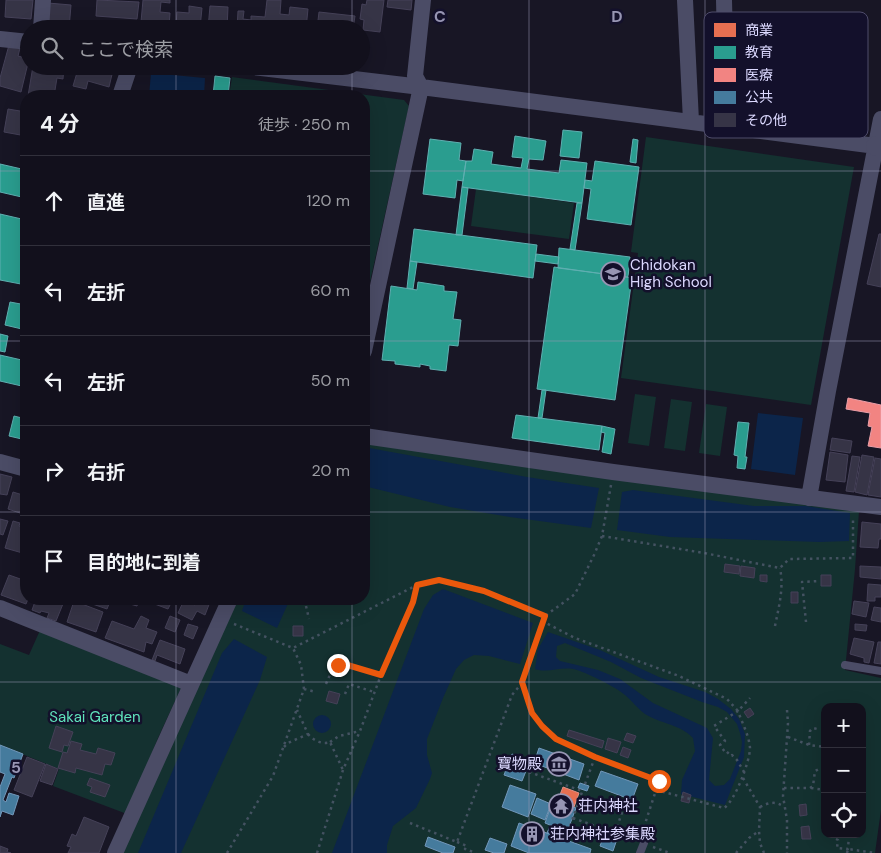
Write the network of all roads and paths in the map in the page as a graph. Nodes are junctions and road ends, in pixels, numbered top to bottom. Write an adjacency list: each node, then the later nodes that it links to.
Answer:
1 (43, 0): 4 (street)
2 (423, 0): 9 (street)
3 (685, 0): 12 (street)
4 (42, 20)
5 (0, 39): 6 (street)
6 (20, 41)
7 (127, 75): 10 (street)
8 (320, 75): 9 (street)
9 (421, 87): 12 (street); 16 (street)
10 (122, 90)
11 (881, 119): 15 (street)
12 (691, 121): 13 (street)
13 (704, 123)
14 (818, 138): 15 (street)
15 (879, 146): 21 (street)
16 (370, 324)
17 (370, 437): 21 (street)
18 (0, 462): 19 (street)
19 (20, 467)
20 (610, 487): 24 (path)
21 (809, 498): 22 (street)
22 (854, 503): 23 (street); 25 (path)
23 (881, 508)
24 (602, 536): 25 (path); 31 (path)
25 (780, 568): 36 (path)
26 (819, 581): 34 (path)
27 (417, 585): 31 (path); 37 (path); 40 (path)
28 (227, 605): 42 (street)
29 (306, 606): 32 (path)
30 (0, 608): 42 (street)
31 (545, 616): 33 (path)
32 (309, 619)
33 (542, 621): 41 (path); 51 (path)
34 (806, 622)
35 (234, 624): 37 (path)
36 (775, 626)
37 (293, 648): 44 (path)
38 (845, 665): 39 (lane)
39 (881, 671)
40 (381, 675): 43 (path); 46 (path)
41 (522, 682): 60 (path); 84 (path)
42 (191, 684): 88 (street)
43 (326, 684)
44 (304, 689): 45 (path); 49 (path)
45 (316, 692)
46 (374, 692): 47 (path); 53 (path)
47 (345, 694)
48 (750, 698): 51 (path)
49 (297, 708): 54 (path); 59 (path)
50 (787, 710): 55 (path)
51 (738, 711): 64 (path); 64 (path)
52 (817, 729): 57 (path)
53 (360, 731): 56 (path); 62 (path)
54 (308, 734): 56 (path); 59 (path)
55 (788, 737): 57 (path); 67 (path)
56 (330, 742): 62 (path)
57 (809, 745): 58 (path)
58 (821, 746)
59 (283, 748): 89 (path)
60 (595, 757): 66 (path); 70 (path)
61 (821, 769): 68 (path)
62 (343, 770): 90 (path)
63 (529, 772): 76 (path)
64 (744, 772): 65 (path)
65 (743, 778): 70 (path); 72 (path)
66 (585, 784)
67 (784, 788): 68 (path); 73 (path)
68 (810, 788): 69 (path)
69 (821, 789)
70 (656, 790): 80 (path)
71 (626, 801): 75 (path)
72 (760, 807): 73 (path); 78 (path)
73 (785, 807): 96 (path)
74 (610, 809): 75 (path)
75 (622, 813): 79 (path)
76 (573, 818): 79 (path); 81 (path)
77 (410, 824): 84 (path)
78 (759, 831): 94 (path); 95 (path)
79 (615, 833): 85 (path)
80 (642, 833)
81 (566, 838)
82 (849, 838): 87 (path)
83 (836, 839): 87 (path)
84 (457, 842): 91 (path)
85 (641, 842): 92 (lane)
86 (659, 849): 93 (path)
87 (848, 851): 97 (path)
88 (115, 853)
89 (227, 853)
90 (317, 853)
91 (476, 853)
92 (640, 853)
93 (670, 853)
94 (736, 853)
95 (764, 853)
96 (787, 853)
97 (875, 853)

